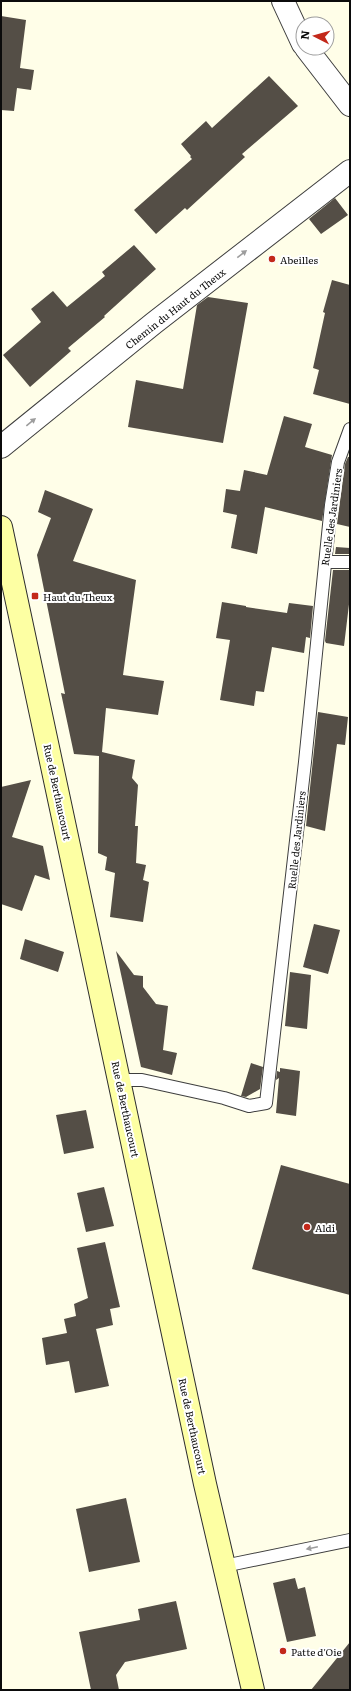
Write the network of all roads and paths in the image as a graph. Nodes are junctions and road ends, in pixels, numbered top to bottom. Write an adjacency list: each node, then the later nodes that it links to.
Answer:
1 (283, 1): 2 (street)
2 (295, 27)
3 (312, 56): 4 (street)
4 (350, 105)
5 (348, 177): 7 (street, Chemin du Haut du Theux, one-way to 5)
6 (350, 429): 9 (lane, Ruelle des Jardiniers)
7 (1, 447)
8 (1, 527): 11 (main road, Rue de Berthaucourt)
9 (325, 562): 10 (lane); 11 (lane, Ruelle des Jardiniers)
10 (350, 562)
11 (120, 1080): 13 (main road, Rue de Berthaucourt)
12 (350, 1540): 13 (lane, one-way to 13)
13 (224, 1566): 14 (main road, Rue de Berthaucourt)
14 (253, 1690)

